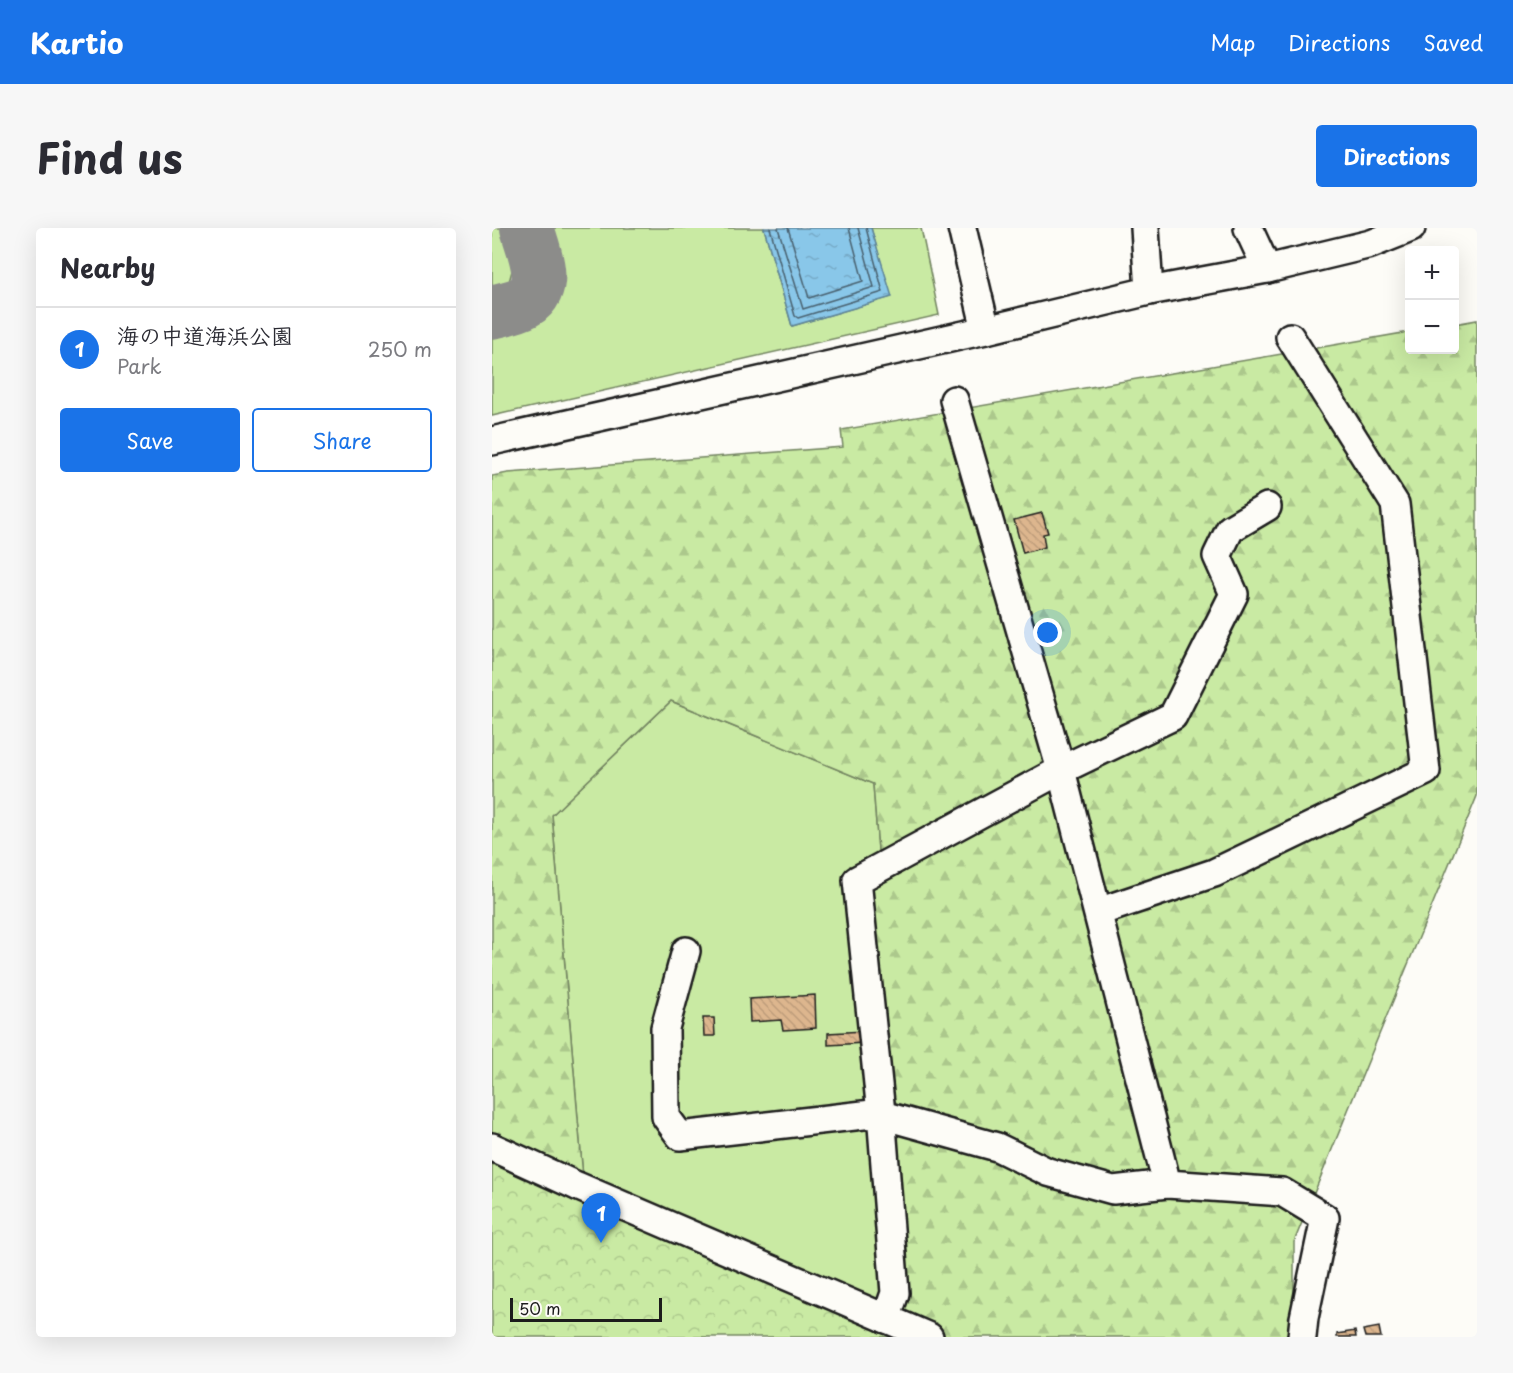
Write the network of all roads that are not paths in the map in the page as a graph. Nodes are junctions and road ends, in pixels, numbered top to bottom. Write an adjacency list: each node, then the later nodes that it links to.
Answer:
1 (962, 228): 7 (street)
2 (1145, 228): 6 (street)
3 (1248, 228): 5 (street)
4 (1411, 228): 5 (street)
5 (1267, 269): 6 (street)
6 (1149, 291): 7 (street)
7 (986, 330): 10 (street)
8 (1290, 337): 13 (street)
9 (954, 400): 12 (street)
10 (492, 441)
11 (1267, 507): 12 (street)
12 (1061, 770): 13 (street); 15 (street)
13 (1098, 912): 17 (street)
14 (686, 951): 15 (street)
15 (882, 1115): 17 (street); 18 (street)
16 (492, 1147): 18 (street)
17 (1167, 1184): 19 (street)
18 (907, 1330)
19 (1302, 1337)

